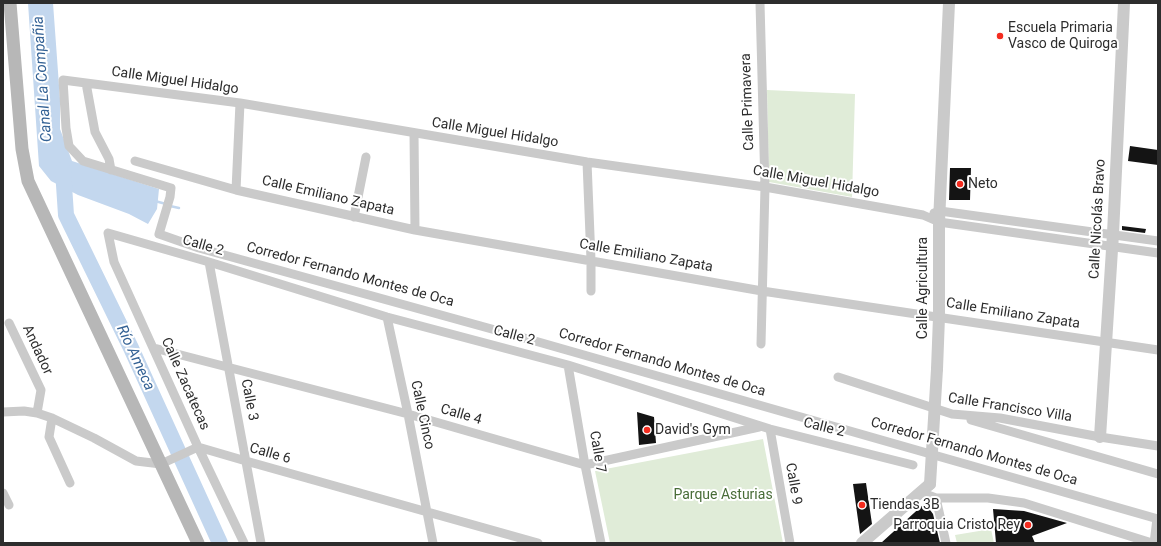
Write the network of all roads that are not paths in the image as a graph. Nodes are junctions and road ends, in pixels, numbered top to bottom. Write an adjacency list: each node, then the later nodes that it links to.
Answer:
1 (10, 3): 49 (main road)
2 (760, 3): 12 (street, Calle Primavera)
3 (949, 3): 15 (street, Calle Agricultura)
4 (1124, 3): 18 (street, Calle Nicolás Bravo)
5 (86, 83): 6 (street, Calle Miguel Hidalgo); 11 (street); 11 (street, Calle Miguel Hidalgo)
6 (240, 103): 7 (street, Calle Miguel Hidalgo); 13 (street)
7 (414, 133): 10 (street, Calle Miguel Hidalgo); 16 (street)
8 (366, 157): 14 (street)
9 (135, 161): 13 (street, Calle Emiliano Zapata)
10 (587, 162): 12 (street, Calle Miguel Hidalgo); 24 (street)
11 (111, 170): 20 (street, Corredor Fernando Montes de Oca)
12 (765, 187): 15 (street, Calle Miguel Hidalgo); 27 (street, Calle Primavera)
13 (236, 190): 14 (street, Calle Emiliano Zapata)
14 (354, 217): 16 (street, Calle Emiliano Zapata)
15 (939, 217): 18 (street, Calle Miguel Hidalgo); 21 (street, Calle Miguel Hidalgo); 29 (street, Calle Agricultura)
16 (415, 230): 24 (street, Calle Emiliano Zapata)
17 (108, 233): 23 (street, Calle 2); 33 (street, Calle Zacatecas)
18 (1113, 234): 19 (street, Calle Miguel Hidalgo); 21 (street, Calle Nicolás Bravo)
19 (1158, 241)
20 (186, 244): 23 (street); 59 (street, Corredor Fernando Montes de Oca)
21 (1112, 247): 22 (street, Calle Miguel Hidalgo); 31 (street, Calle Nicolás Bravo)
22 (1158, 253)
23 (194, 258): 25 (street, Calle 2)
24 (591, 260): 26 (street); 27 (street, Calle Emiliano Zapata)
25 (209, 262): 28 (street, Calle 2); 36 (street, Calle 3)
26 (591, 291)
27 (762, 291): 29 (street, Calle Emiliano Zapata); 32 (street, Calle Primavera)
28 (387, 317): 35 (street, Calle 2); 40 (street, Calle Cinco)
29 (939, 317): 31 (street, Calle Emiliano Zapata); 54 (street, Calle Agricultura, bridge)
30 (9, 323): 39 (street, Andador)
31 (1107, 343): 34 (street, Calle Emiliano Zapata); 45 (street, Calle Nicolás Bravo)
32 (761, 344)
33 (154, 348): 36 (street, Calle 4); 47 (street, Calle Zacatecas)
34 (1158, 350)
35 (568, 365): 43 (street, Calle 2); 50 (street, Calle 7)
36 (228, 368): 40 (street, Calle 4); 48 (street, Calle 3)
37 (838, 377): 41 (street, Calle Francisco Villa)
38 (3, 412): 39 (street)
39 (37, 413): 42 (street)
40 (408, 414): 50 (street, Calle 4); 58 (street, Calle Cinco)
41 (952, 414): 45 (street, Calle Francisco Villa); 52 (street)
42 (52, 418): 49 (street); 53 (street)
43 (760, 426): 44 (street, Calle 2); 50 (street, Calle 4)
44 (770, 429): 51 (street, Calle 2); 66 (street, Calle 9)
45 (1100, 437): 46 (street, Calle Francisco Villa)
46 (1158, 446)
47 (198, 447): 48 (street, Calle 6); 49 (street); 61 (street, Calle Zacatecas)
48 (246, 461): 58 (street, Calle 6); 62 (street, Calle 3)
49 (165, 462): 60 (main road)
50 (585, 465): 65 (street, Calle 7)
51 (913, 465)
52 (1158, 474)
53 (70, 483)
54 (920, 492): 56 (street); 67 (street, Calle Agricultura)
55 (3, 493): 57 (street)
56 (936, 498): 68 (street); 69 (street)
57 (9, 506)
58 (428, 512): 63 (street, Calle Cinco); 64 (street, Calle 6)
59 (1158, 519): 69 (street)
60 (198, 543)
61 (244, 543)
62 (261, 543)
63 (434, 543)
64 (538, 543)
65 (601, 543)
66 (790, 543)
67 (862, 543)
68 (946, 543)
69 (1153, 543)

